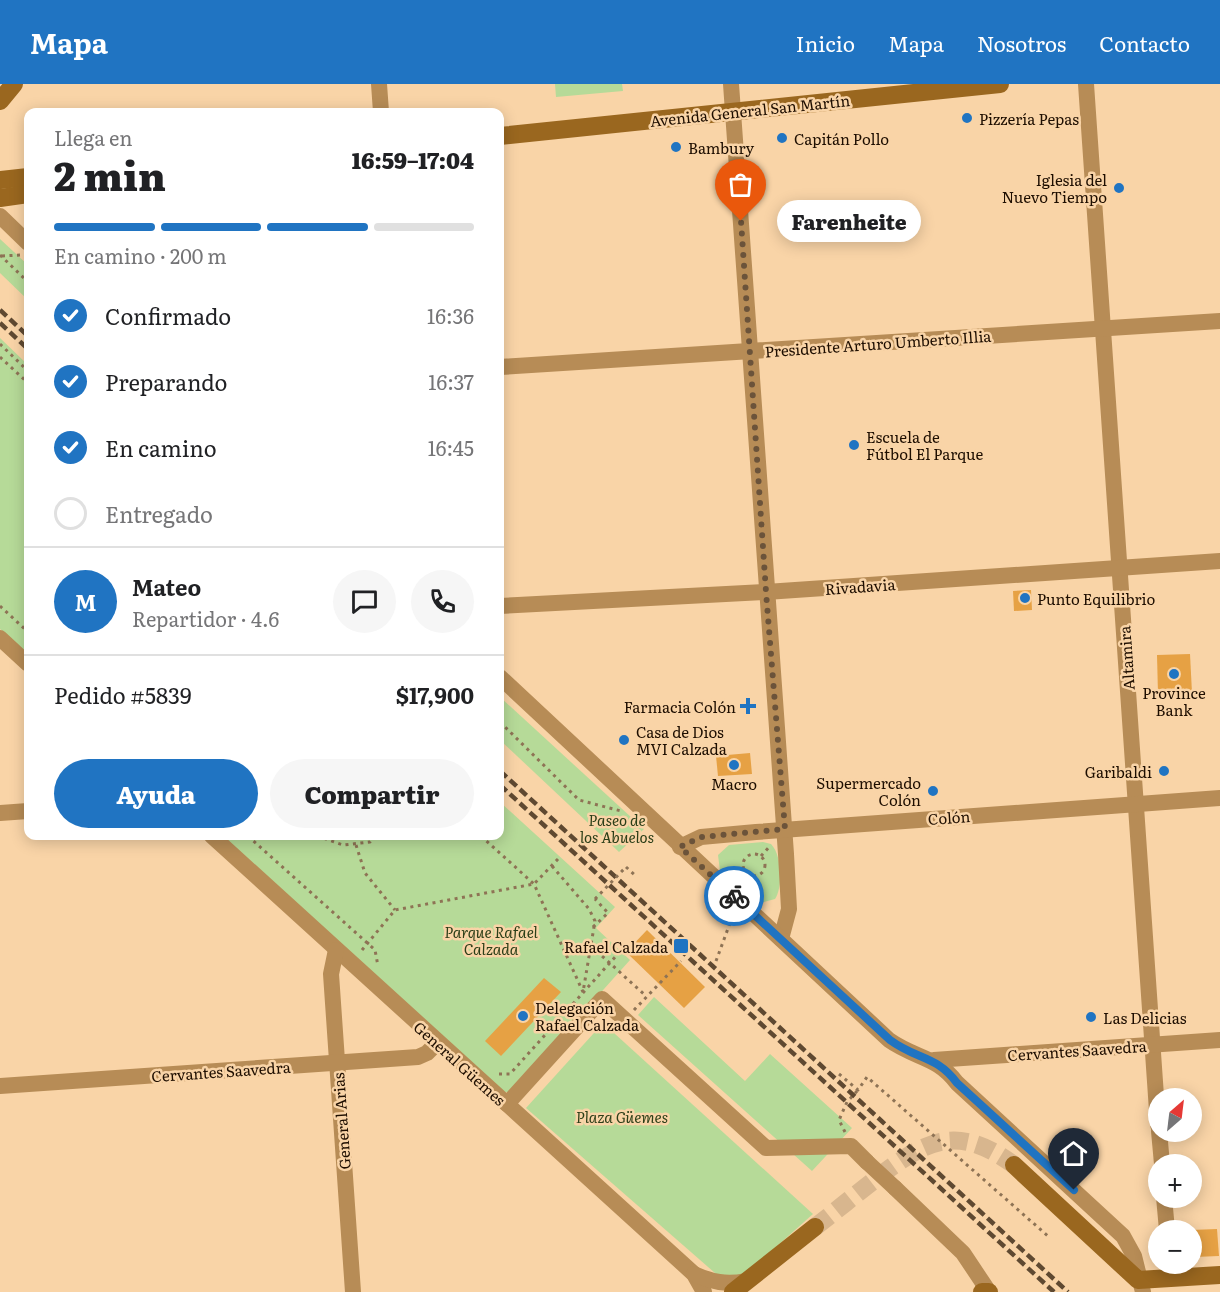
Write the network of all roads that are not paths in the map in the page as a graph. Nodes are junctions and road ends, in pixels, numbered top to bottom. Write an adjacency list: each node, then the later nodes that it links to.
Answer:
1 (14, 84): 6 (main road)
2 (379, 84): 7 (street)
3 (731, 84): 8 (street)
4 (1000, 84): 8 (main road, Avenida General San Martín)
5 (1086, 84): 17 (street, Altamira)
6 (0, 101)
7 (381, 108)
8 (733, 112): 9 (main road, Avenida General San Martín); 18 (street)
9 (504, 136)
10 (24, 177): 11 (main road)
11 (0, 180)
12 (24, 195): 13 (main road)
13 (0, 198)
14 (0, 216): 15 (street)
15 (24, 246)
16 (1220, 321): 17 (street, Presidente Arturo Umberto Illia)
17 (1104, 328): 18 (street, Presidente Arturo Umberto Illia); 21 (street, Altamira)
18 (751, 352): 19 (street, Presidente Arturo Umberto Illia); 22 (street)
19 (504, 368)
20 (1220, 561): 21 (street, Rivadavia)
21 (1120, 568): 22 (street, Rivadavia); 28 (street, Altamira)
22 (766, 592): 23 (street, Rivadavia); 31 (street)
23 (504, 606)
24 (0, 638): 25 (street)
25 (24, 660)
26 (504, 680): 33 (street)
27 (1220, 798): 28 (street, Colón)
28 (1135, 803): 31 (street, Colón); 38 (street, Altamira)
29 (24, 811): 30 (street)
30 (0, 813)
31 (785, 829): 33 (street, Colón); 34 (street)
32 (216, 840): 35 (street, General Güemes)
33 (680, 847): 34 (street)
34 (781, 939): 39 (street)
35 (336, 950): 37 (street, General Güemes); 40 (street, General Arias)
36 (1220, 1040): 38 (street, Cervantes Saavedra)
37 (437, 1043): 40 (street, Cervantes Saavedra); 43 (street, General Güemes)
38 (1151, 1044): 39 (street, Cervantes Saavedra); 42 (street, Altamira)
39 (934, 1060): 51 (street)
40 (337, 1063): 41 (street, Cervantes Saavedra); 52 (street, General Arias)
41 (0, 1086)
42 (1155, 1088)
43 (507, 1104): 47 (street, General Güemes); 55 (street, bridge)
44 (1014, 1165): 51 (main road)
45 (815, 1227): 50 (main road)
46 (1202, 1273): 49 (main road)
47 (694, 1274): 50 (street); 53 (street, General Güemes)
48 (1163, 1274): 51 (main road)
49 (1220, 1275)
50 (739, 1286)
51 (1140, 1286)
52 (352, 1292)
53 (704, 1292)
54 (982, 1292): 55 (main road)
55 (989, 1292)

